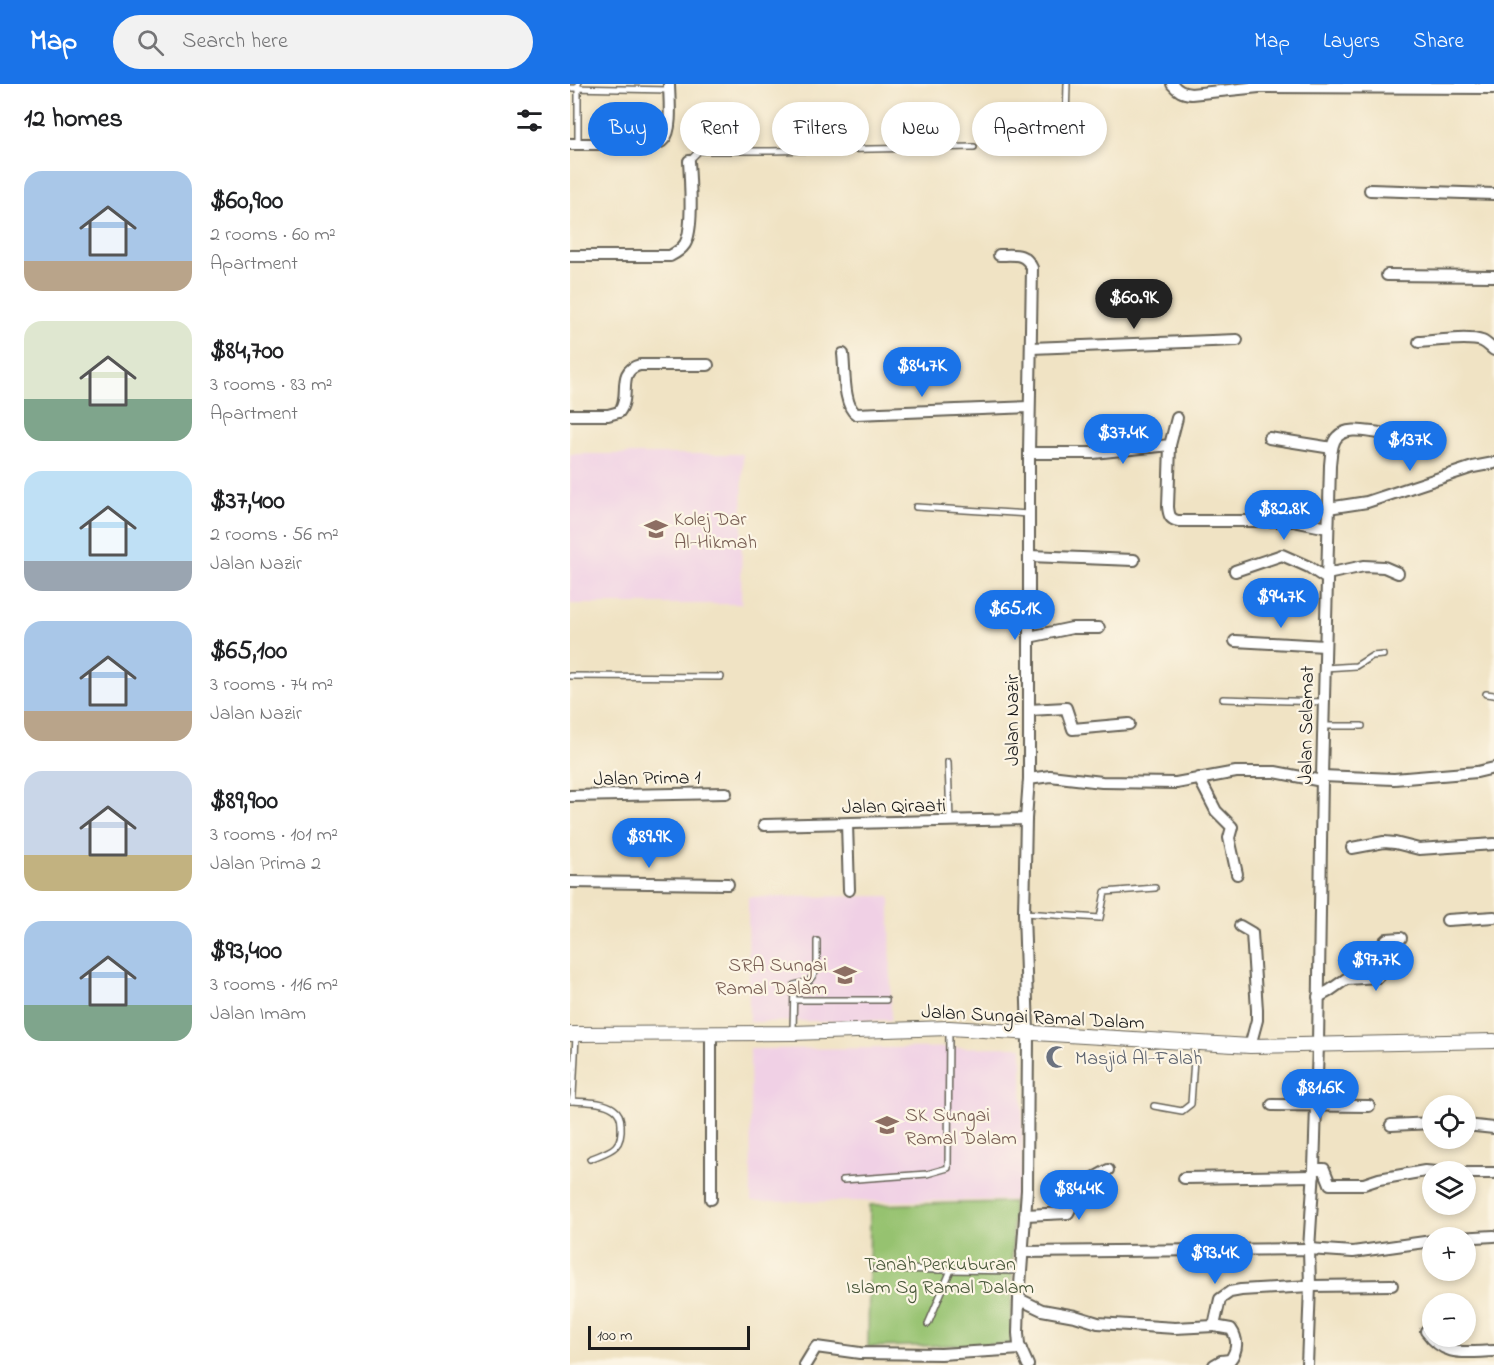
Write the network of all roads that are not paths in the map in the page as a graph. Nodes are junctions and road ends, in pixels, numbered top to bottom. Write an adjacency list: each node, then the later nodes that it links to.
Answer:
1 (1067, 84): 7 (lane)
2 (1172, 84): 6 (street)
3 (578, 86): 4 (lane); 5 (lane); 8 (lane)
4 (669, 87): 8 (street)
5 (570, 88)
6 (1494, 88)
7 (1067, 102)
8 (574, 144)
9 (972, 147): 10 (lane)
10 (689, 161): 14 (street)
11 (1370, 190): 12 (street)
12 (1494, 194)
13 (999, 255): 19 (street, Jalan Nazir)
14 (570, 256)
15 (1387, 275): 16 (street)
16 (1494, 276)
17 (1238, 340): 19 (street)
18 (1419, 342): 20 (street)
19 (1031, 348): 23 (street, Jalan Nazir)
20 (1494, 350)
21 (843, 354): 23 (street)
22 (708, 365): 24 (street)
23 (1029, 407): 30 (street, Jalan Nazir)
24 (570, 415)
25 (1177, 418): 28 (street)
26 (1380, 434): 29 (street)
27 (1269, 438): 29 (street)
28 (1170, 445): 30 (street); 35 (street)
29 (1332, 447): 33 (street, Jalan Selamat)
30 (1029, 453): 34 (street, Jalan Nazir)
31 (1494, 463): 33 (street)
32 (916, 507): 34 (lane)
33 (1328, 508): 35 (street, Jalan Selamat)
34 (1029, 514): 36 (street, Jalan Nazir)
35 (1328, 528): 40 (street, Jalan Selamat)
36 (1029, 556): 37 (street); 42 (street, Jalan Nazir)
37 (1134, 560)
38 (1235, 572): 40 (street)
39 (1398, 573): 40 (street)
40 (1327, 576): 44 (street, Jalan Selamat)
41 (1099, 628): 42 (street)
42 (1029, 637): 53 (street, Jalan Nazir)
43 (1235, 641): 44 (street)
44 (1325, 646): 46 (street, Jalan Selamat)
45 (1383, 655): 46 (lane)
46 (1325, 668): 52 (street, Jalan Selamat)
47 (570, 676): 48 (lane)
48 (721, 677)
49 (1486, 694): 50 (lane)
50 (1494, 694)
51 (1223, 699): 52 (lane)
52 (1324, 702): 55 (street, Jalan Selamat)
53 (1029, 710): 54 (street); 61 (street, Jalan Nazir)
54 (1129, 724)
55 (1323, 726): 56 (lane); 60 (street, Jalan Selamat)
56 (1362, 726)
57 (948, 762): 65 (lane)
58 (1494, 768): 60 (street)
59 (1199, 778): 60 (street); 61 (street); 70 (street)
60 (1322, 778): 81 (street, Jalan Selamat)
61 (1029, 779): 64 (street, Jalan Nazir)
62 (726, 793): 63 (street, Jalan Prima 1)
63 (570, 796)
64 (1026, 819): 65 (street, Jalan Qiraati); 75 (street, Jalan Nazir)
65 (950, 821): 66 (street, Jalan Qiraati)
66 (848, 824): 67 (street, Jalan Qiraati); 74 (street)
67 (764, 825)
68 (1494, 844): 69 (street)
69 (1352, 848)
70 (1237, 874)
71 (570, 882): 72 (street)
72 (728, 884)
73 (1155, 888): 75 (lane)
74 (849, 890)
75 (1024, 914): 85 (street, Jalan Nazir)
76 (1494, 917): 77 (street)
77 (1447, 920)
78 (1240, 926): 92 (street)
79 (1401, 938): 81 (street)
80 (817, 941): 82 (lane)
81 (1318, 997): 91 (street, Jalan Selamat)
82 (794, 1000): 83 (lane); 87 (lane)
83 (886, 1000)
84 (949, 1028): 85 (street, Jalan Sungai Ramal Dalam); 87 (street, Jalan Sungai Ramal Dalam); 110 (lane)
85 (1028, 1032): 90 (street, Jalan Sungai Ramal Dalam); 112 (street, Jalan Nazir)
86 (711, 1033): 87 (street, Jalan Sungai Ramal Dalam); 88 (street, Jalan Sungai Ramal Dalam); 111 (street)
87 (793, 1033)
88 (573, 1034): 93 (lane)
89 (1494, 1041): 91 (street, Jalan Sungai Ramal Dalam)
90 (1195, 1044): 92 (street, Jalan Sungai Ramal Dalam); 98 (lane)
91 (1317, 1044): 92 (street, Jalan Sungai Ramal Dalam); 96 (street, Jalan Selamat)
92 (1250, 1046)
93 (572, 1061): 94 (lane)
94 (571, 1101): 103 (lane)
95 (1272, 1105): 96 (street)
96 (1315, 1106): 97 (street); 106 (street, Jalan Selamat)
97 (1369, 1106)
98 (1154, 1107)
99 (1422, 1123): 100 (street)
100 (1391, 1125)
101 (1476, 1126): 102 (street)
102 (1494, 1128)
103 (590, 1159)
104 (1108, 1170): 112 (street)
105 (1422, 1172): 106 (street)
106 (1314, 1173): 109 (street); 116 (street, Jalan Selamat)
107 (1476, 1173): 108 (street)
108 (1494, 1173)
109 (1184, 1178)
110 (843, 1180)
111 (711, 1199)
112 (1024, 1215): 117 (street, Jalan Nazir)
113 (1494, 1236): 114 (street)
114 (1476, 1237)
115 (1422, 1242): 116 (street)
116 (1309, 1249): 117 (street); 122 (street, Jalan Selamat)
117 (1022, 1252): 120 (street, Jalan Nazir)
118 (875, 1269): 119 (lane)
119 (951, 1270): 120 (lane); 124 (lane)
120 (1021, 1271): 123 (street, Jalan Nazir)
121 (1392, 1285): 122 (street)
122 (1310, 1286): 125 (street); 133 (street, Jalan Selamat)
123 (1019, 1299): 125 (street); 127 (street, Jalan Nazir)
124 (928, 1324)
125 (1214, 1326): 132 (street)
126 (1440, 1347): 128 (street)
127 (1021, 1349): 129 (street); 131 (street, Jalan Nazir)
128 (1494, 1351)
129 (941, 1360): 130 (street)
130 (805, 1365)
131 (1028, 1365)
132 (1214, 1365)
133 (1307, 1365)

